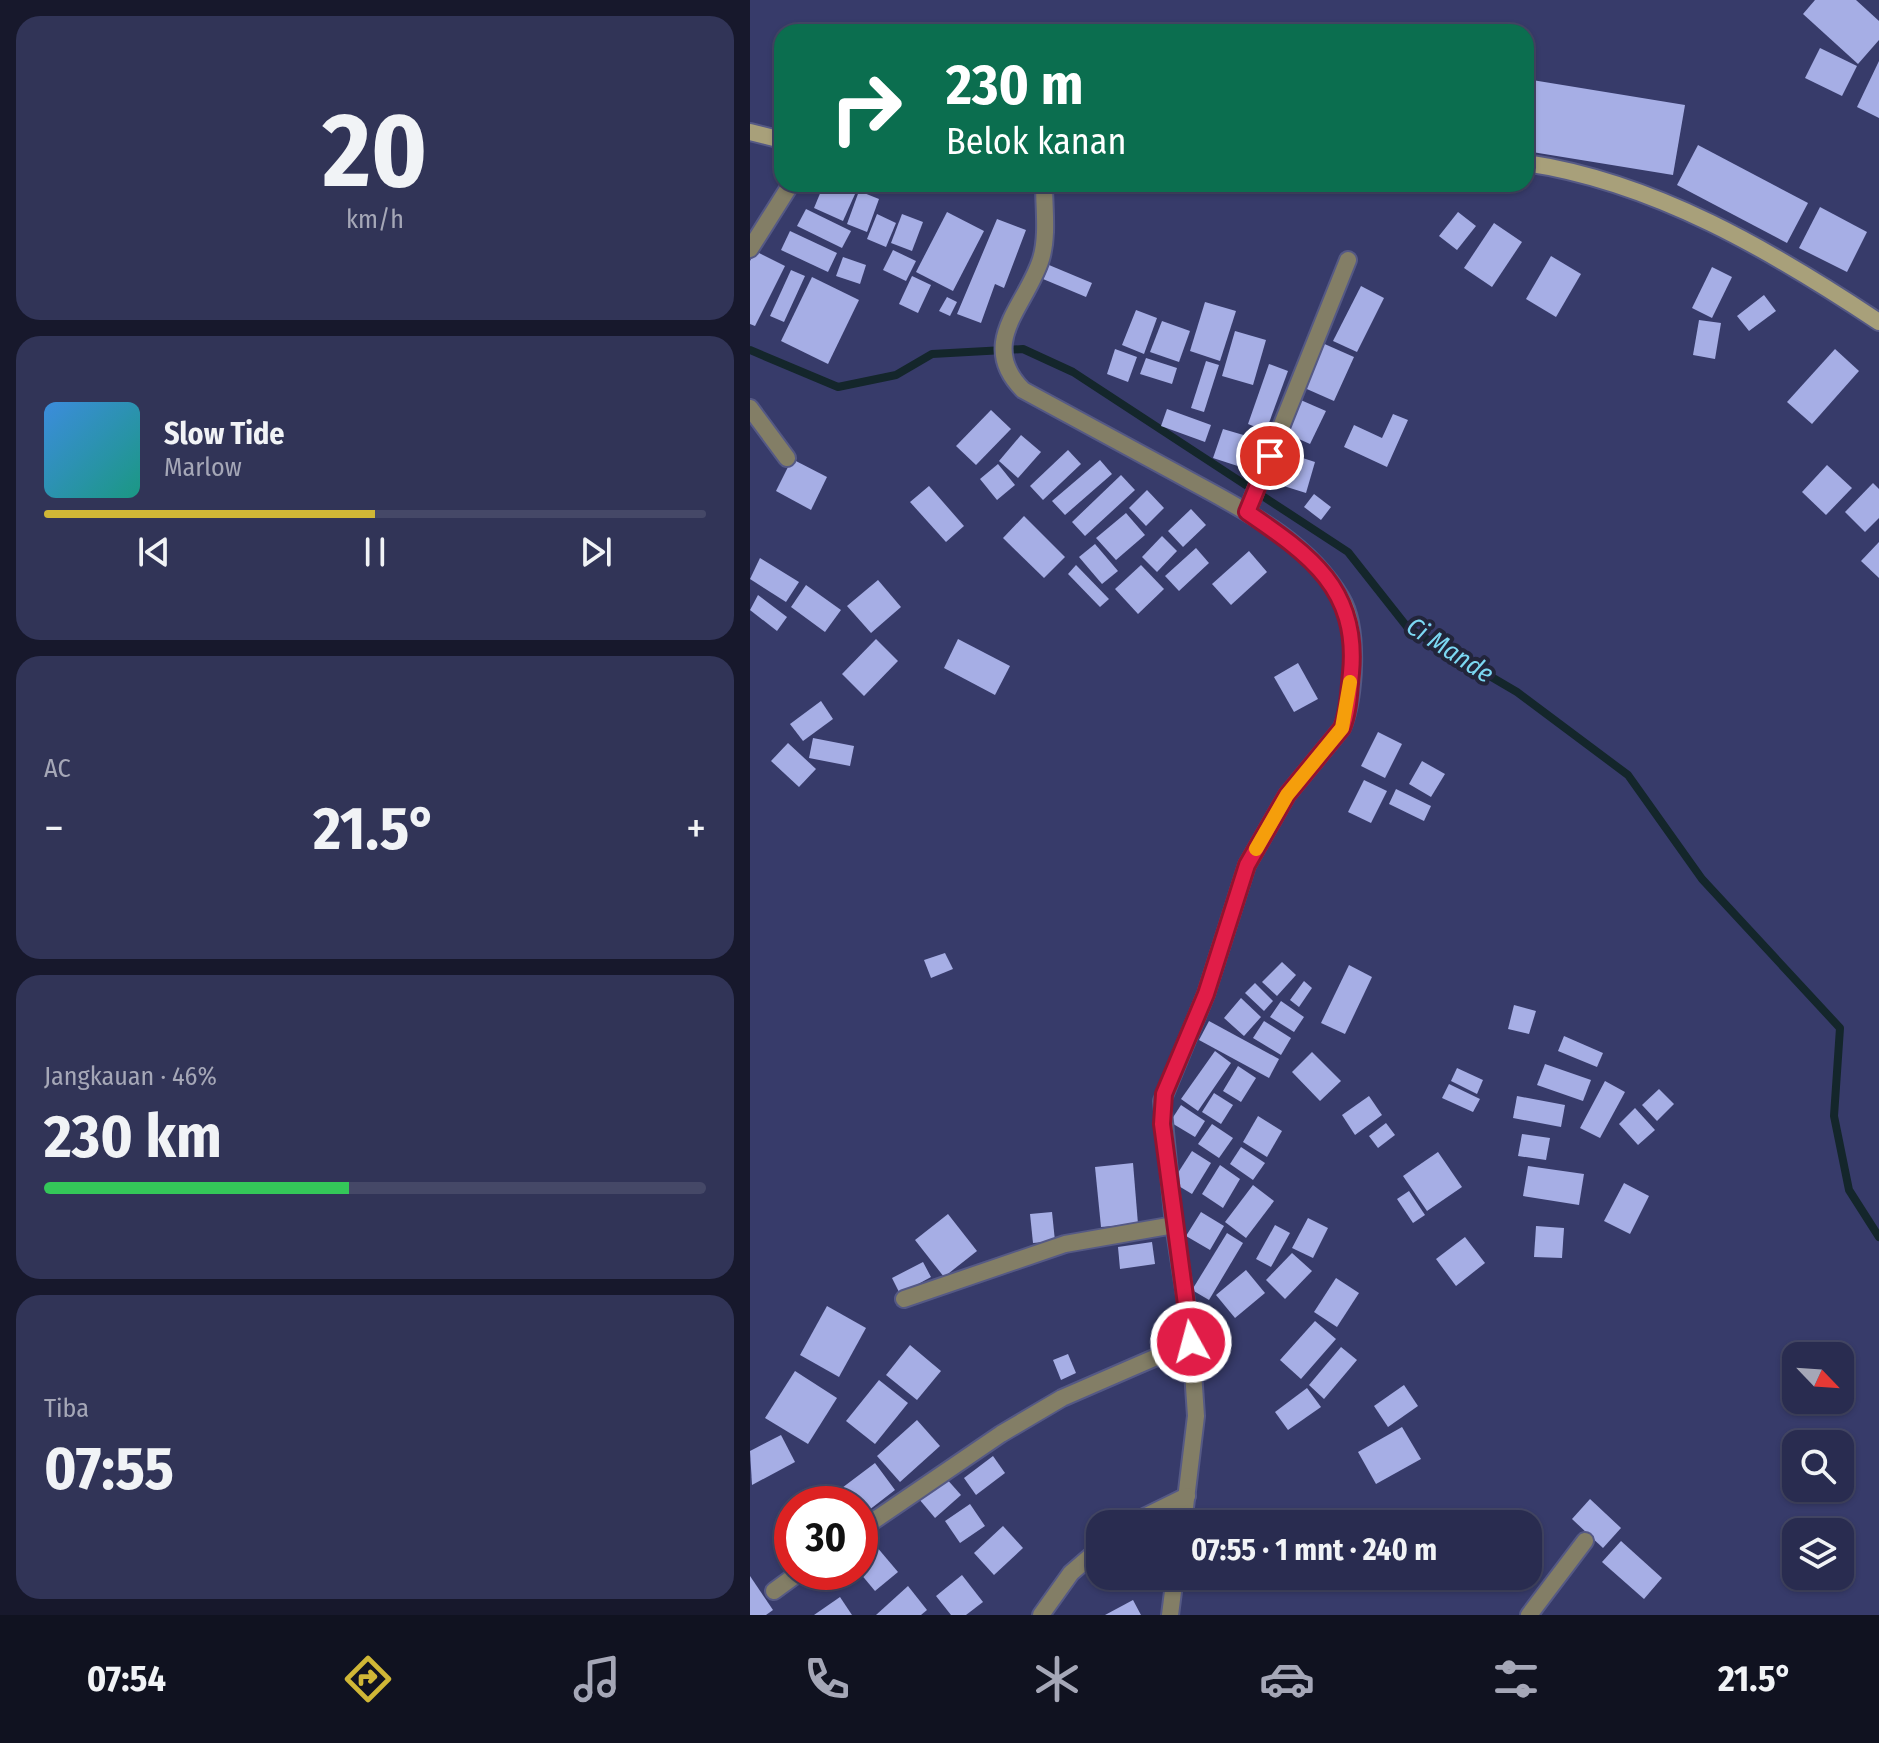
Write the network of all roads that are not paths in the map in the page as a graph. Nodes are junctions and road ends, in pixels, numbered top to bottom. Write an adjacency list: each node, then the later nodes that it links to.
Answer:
1 (750, 132): 2 (main road)
2 (774, 138)
3 (1534, 164): 8 (main road)
4 (786, 192): 6 (street)
5 (1044, 192): 11 (street)
6 (750, 249)
7 (1348, 260): 11 (street)
8 (1879, 322)
9 (750, 408): 10 (street)
10 (787, 458)
11 (1247, 512): 12 (street)
12 (1174, 1225): 13 (street); 14 (street)
13 (904, 1299)
14 (1191, 1342): 15 (street); 18 (street)
15 (1187, 1496): 16 (street); 17 (street)
16 (1158, 1510)
17 (1185, 1510)
18 (878, 1518)
19 (1585, 1541): 24 (street)
20 (1086, 1560): 22 (street)
21 (1173, 1590): 23 (street)
22 (1041, 1615)
23 (1170, 1615)
24 (1529, 1615)

